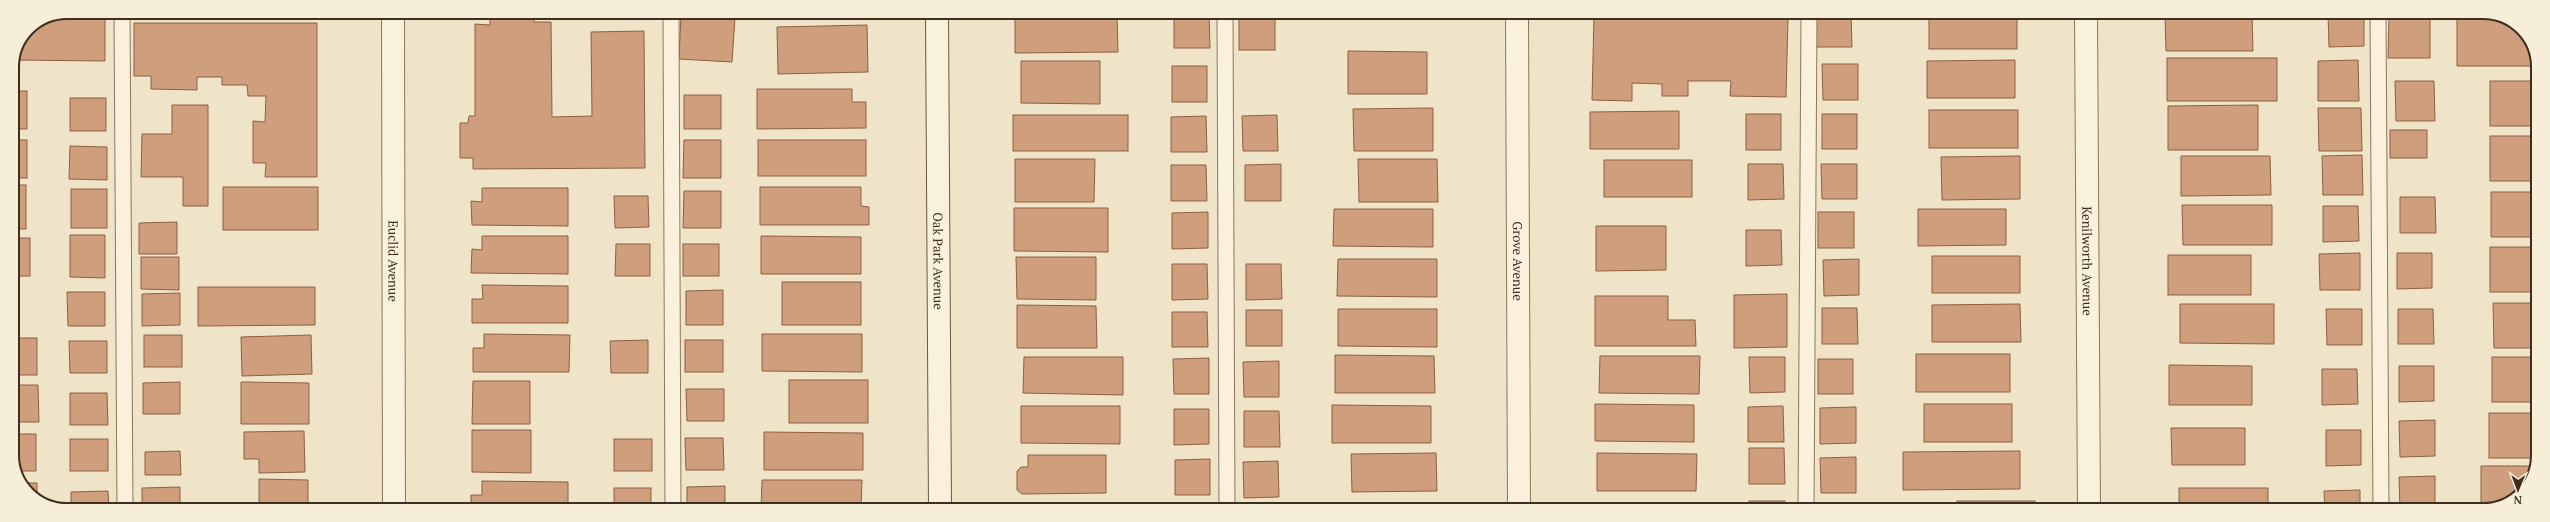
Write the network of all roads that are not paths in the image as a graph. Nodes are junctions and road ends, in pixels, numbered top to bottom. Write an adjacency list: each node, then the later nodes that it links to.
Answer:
1 (122, 19): 10 (lane)
2 (393, 19): 11 (street, Euclid Avenue)
3 (671, 19): 12 (lane)
4 (937, 19): 13 (street, Oak Park Avenue)
5 (1225, 19): 14 (lane)
6 (1517, 19): 15 (street, Grove Avenue)
7 (1809, 19): 16 (lane)
8 (2086, 19): 17 (street, Kenilworth Avenue)
9 (2378, 19): 18 (lane)
10 (125, 503)
11 (394, 503)
12 (673, 503)
13 (940, 503)
14 (1227, 503)
15 (1519, 503)
16 (1806, 503)
17 (2089, 503)
18 (2381, 503)

